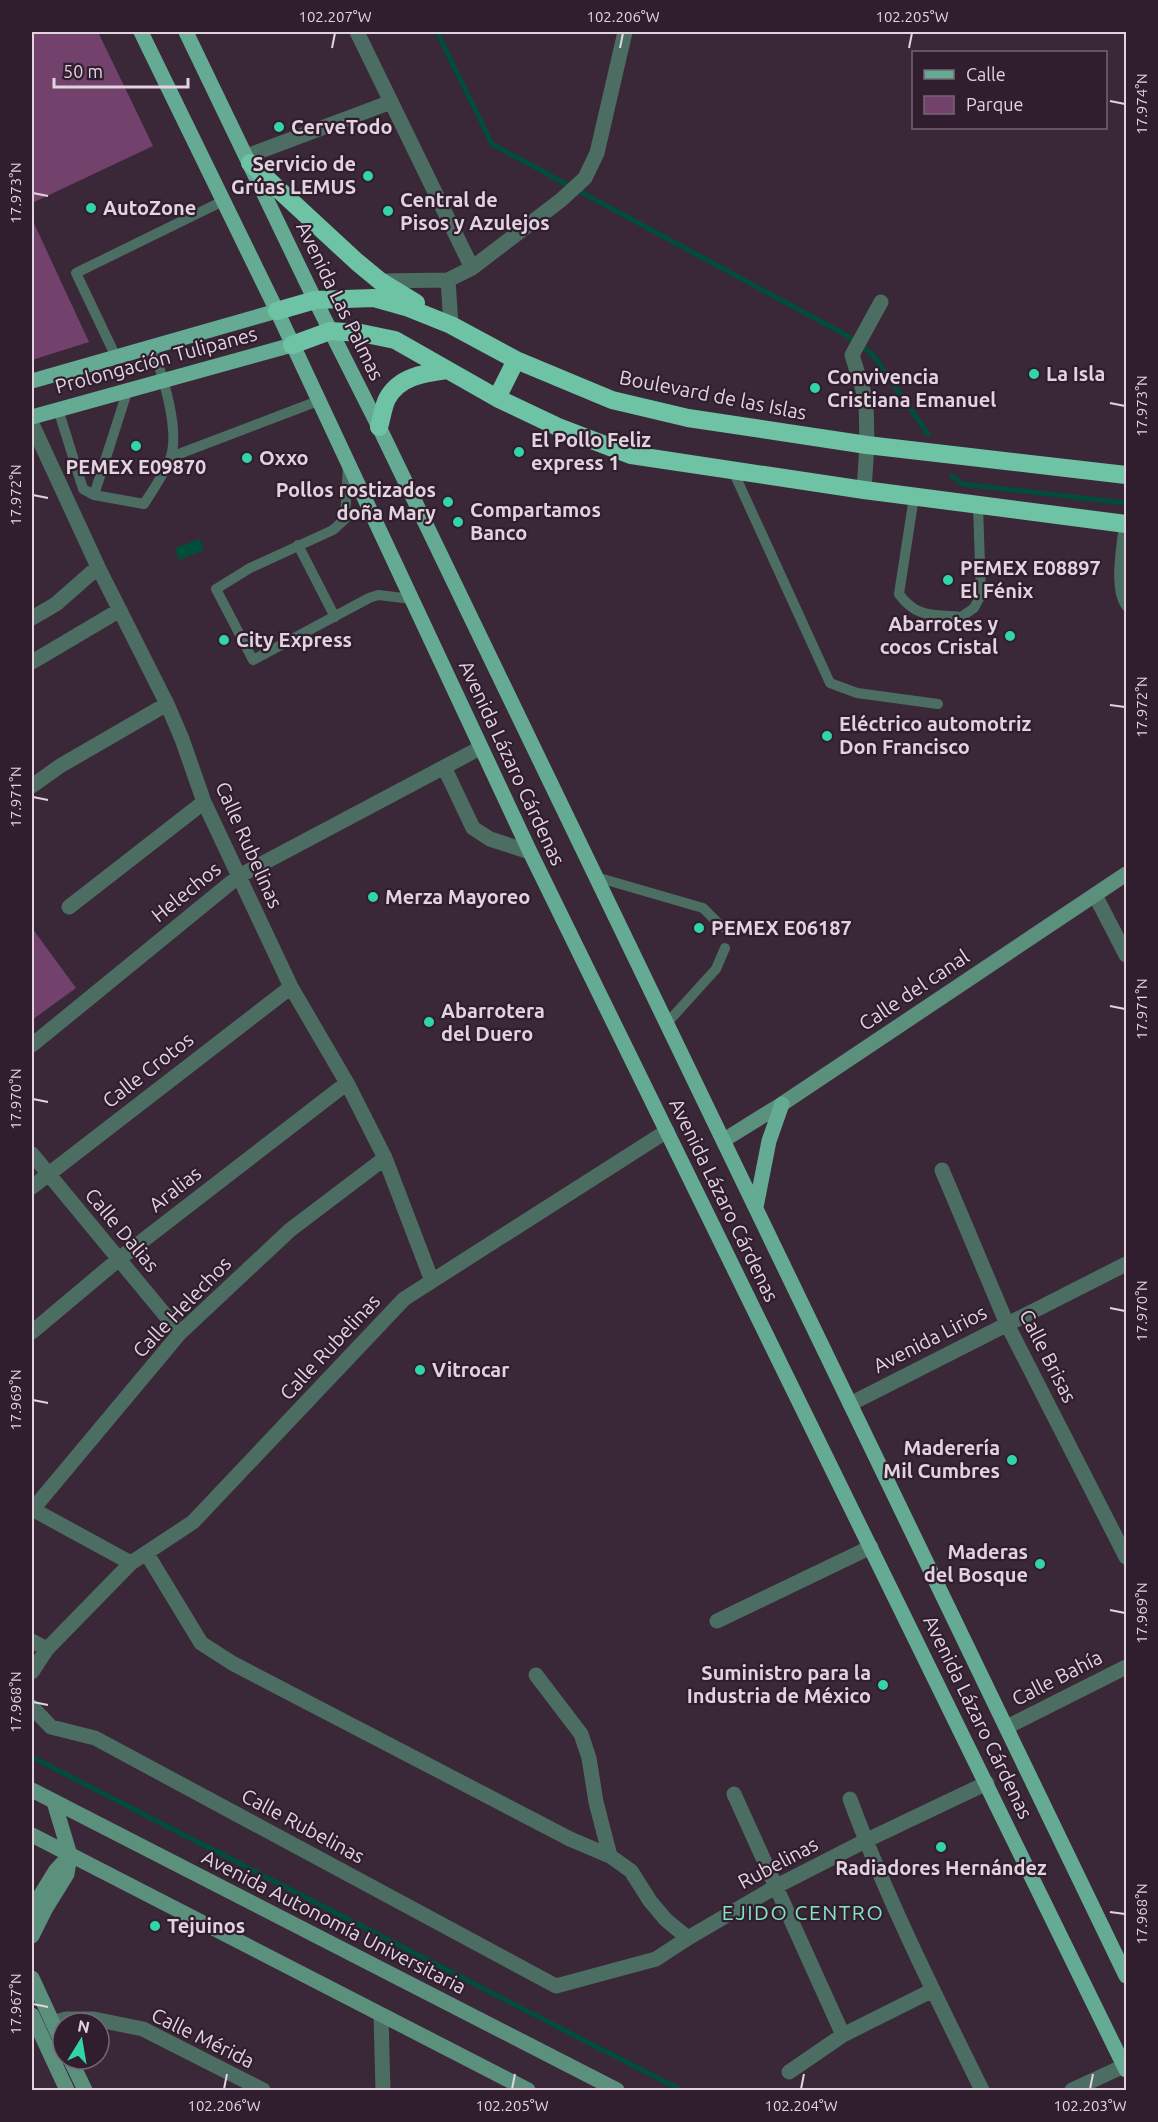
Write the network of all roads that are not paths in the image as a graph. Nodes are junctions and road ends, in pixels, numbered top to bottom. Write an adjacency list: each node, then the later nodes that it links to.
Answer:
1 (141, 32): 7 (main road)
2 (186, 32): 6 (main road, Avenida Las Palmas)
3 (357, 32): 5 (street)
4 (625, 32): 8 (street)
5 (391, 102): 6 (street); 8 (street)
6 (248, 160): 10 (highway); 11 (main road, Avenida Las Palmas)
7 (223, 201): 13 (main road); 18 (lane)
8 (472, 268): 9 (street)
9 (448, 280): 10 (street); 14 (street)
10 (380, 281): 14 (highway)
11 (315, 300): 13 (highway, Boulevard de las Islas); 14 (highway, Boulevard de las Islas); 15 (main road, Avenida Las Palmas)
12 (881, 302): 30 (street)
13 (277, 311): 16 (main road); 17 (main road, Prolongación Tulipanes)
14 (451, 325): 19 (highway, Boulevard de las Islas)
15 (330, 332): 16 (highway); 20 (highway); 29 (main road, Avenida Las Palmas)
16 (292, 345): 21 (main road, Prolongación Tulipanes); 25 (main road, Avenida Lázaro Cárdenas)
17 (153, 348): 18 (main road, Prolongación Tulipanes); 21 (lane)
18 (116, 357): 22 (main road, Prolongación Tulipanes)
19 (516, 360): 24 (highway); 30 (highway, Boulevard de las Islas)
20 (447, 370): 24 (highway); 29 (highway)
21 (164, 380): 23 (main road, Prolongación Tulipanes); 31 (lane)
22 (32, 381)
23 (128, 389): 26 (main road, Prolongación Tulipanes); 36 (lane)
24 (497, 398): 33 (highway)
25 (318, 401): 31 (lane); 32 (main road, Avenida Lázaro Cárdenas)
26 (58, 409): 27 (main road, Prolongación Tulipanes); 36 (lane)
27 (32, 417)
28 (32, 424): 41 (street, Calle Rubelinas)
29 (380, 427): 57 (main road, Avenida Lázaro Cárdenas)
30 (867, 445): 34 (highway, Boulevard de las Islas); 35 (street)
31 (171, 457): 36 (lane)
32 (348, 465): 40 (lane); 42 (main road, Avenida Lázaro Cárdenas)
33 (733, 471): 35 (highway); 49 (lane)
34 (1126, 475)
35 (864, 490): 37 (highway)
36 (94, 495)
37 (914, 497): 38 (highway); 38 (lane)
38 (978, 505): 39 (highway)
39 (1125, 524): 43 (lane)
40 (298, 545): 45 (lane); 45 (lane)
41 (98, 567): 44 (street, Calle Rubelinas); 46 (street)
42 (412, 599): 45 (lane); 50 (main road, Avenida Lázaro Cárdenas)
43 (1126, 606)
44 (120, 610): 47 (street); 48 (street, Calle Rubelinas)
45 (335, 617)
46 (32, 618)
47 (32, 662)
48 (167, 704): 52 (street); 53 (street, Calle Rubelinas)
49 (938, 704)
50 (480, 748): 51 (street, Helechos); 54 (main road, Avenida Lázaro Cárdenas)
51 (444, 767): 54 (street); 56 (street, Helechos)
52 (32, 786)
53 (204, 802): 56 (street, Calle Rubelinas); 59 (street)
54 (530, 852): 68 (main road, Avenida Lázaro Cárdenas)
55 (1126, 874): 58 (main road, Calle del canal)
56 (239, 876): 63 (street, Calle Rubelinas); 65 (street, Helechos)
57 (596, 877): 60 (lane); 64 (main road, Avenida Lázaro Cárdenas)
58 (1095, 895): 62 (street); 67 (main road, Calle del canal)
59 (69, 907)
60 (722, 927)
61 (725, 948): 64 (lane)
62 (1126, 955)
63 (291, 987): 66 (street, Calle Rubelinas); 73 (street, Calle Crotos)
64 (667, 1023): 69 (main road, Avenida Lázaro Cárdenas)
65 (32, 1045)
66 (347, 1083): 71 (street, Calle Rubelinas); 76 (street, Aralias)
67 (782, 1104): 69 (main road, Calle del canal); 75 (main road)
68 (667, 1131): 78 (street, Calle Rubelinas); 84 (main road, Avenida Lázaro Cárdenas)
69 (724, 1140): 75 (main road, Avenida Lázaro Cárdenas)
70 (32, 1155): 73 (street, Calle Dalias)
71 (386, 1158): 78 (street, Calle Rubelinas); 81 (street, Calle Helechos)
72 (942, 1170): 79 (street, Calle Brisas)
73 (47, 1175): 74 (street, Calle Crotos); 76 (street, Calle Dalias)
74 (32, 1187)
75 (756, 1207): 82 (main road, Avenida Lázaro Cárdenas)
76 (119, 1259): 80 (street, Aralias); 81 (street, Calle Dalias)
77 (1126, 1264): 79 (street, Avenida Lirios)
78 (432, 1281): 85 (street, Calle Rubelinas)
79 (1007, 1324): 82 (street, Avenida Lirios); 86 (street, Calle Brisas)
80 (32, 1332)
81 (180, 1333): 83 (street, Calle Helechos)
82 (850, 1404): 95 (main road, Avenida Lázaro Cárdenas)
83 (32, 1509): 87 (street)
84 (871, 1547): 88 (street); 96 (main road, Avenida Lázaro Cárdenas)
85 (147, 1554): 87 (street, Calle Rubelinas); 104 (street)
86 (1126, 1557)
87 (131, 1563): 90 (street, Calle Rubelinas)
88 (717, 1621)
89 (32, 1641): 90 (street)
90 (47, 1649): 92 (street, Calle Rubelinas)
91 (1126, 1667): 95 (street, Calle Bahía)
92 (32, 1672)
93 (536, 1675): 104 (street)
94 (32, 1707): 111 (street, Calle Rubelinas)
95 (1007, 1727): 109 (main road, Avenida Lázaro Cárdenas)
96 (987, 1784): 102 (street, Rubelinas); 118 (main road, Avenida Lázaro Cárdenas)
97 (32, 1790): 100 (main road, Avenida Autonomía Universitaria)
98 (734, 1794): 105 (street)
99 (850, 1799): 102 (street)
100 (54, 1802): 103 (main road); 126 (main road, Avenida Autonomía Universitaria)
101 (32, 1835): 103 (main road)
102 (865, 1841): 105 (street, Rubelinas); 112 (street)
103 (70, 1855): 106 (main road); 107 (main road); 113 (main road)
104 (610, 1856): 108 (street)
105 (777, 1886): 108 (street, Rubelinas); 117 (street)
106 (32, 1909)
107 (32, 1936)
108 (688, 1938): 111 (street, Rubelinas)
109 (1126, 1976)
110 (32, 1977): 114 (main road)
111 (555, 1986)
112 (933, 1990): 117 (street); 127 (street)
113 (381, 2015): 124 (street); 125 (main road)
114 (51, 2019)
115 (33, 2022): 121 (main road)
116 (111, 2023): 123 (street, Calle Mérida)
117 (843, 2035): 120 (street)
118 (1125, 2068): 128 (street)
119 (76, 2071): 122 (main road)
120 (789, 2072)
121 (67, 2091)
122 (85, 2091)
123 (263, 2091)
124 (383, 2091)
125 (528, 2091)
126 (617, 2091)
127 (982, 2091)
128 (1072, 2091)

